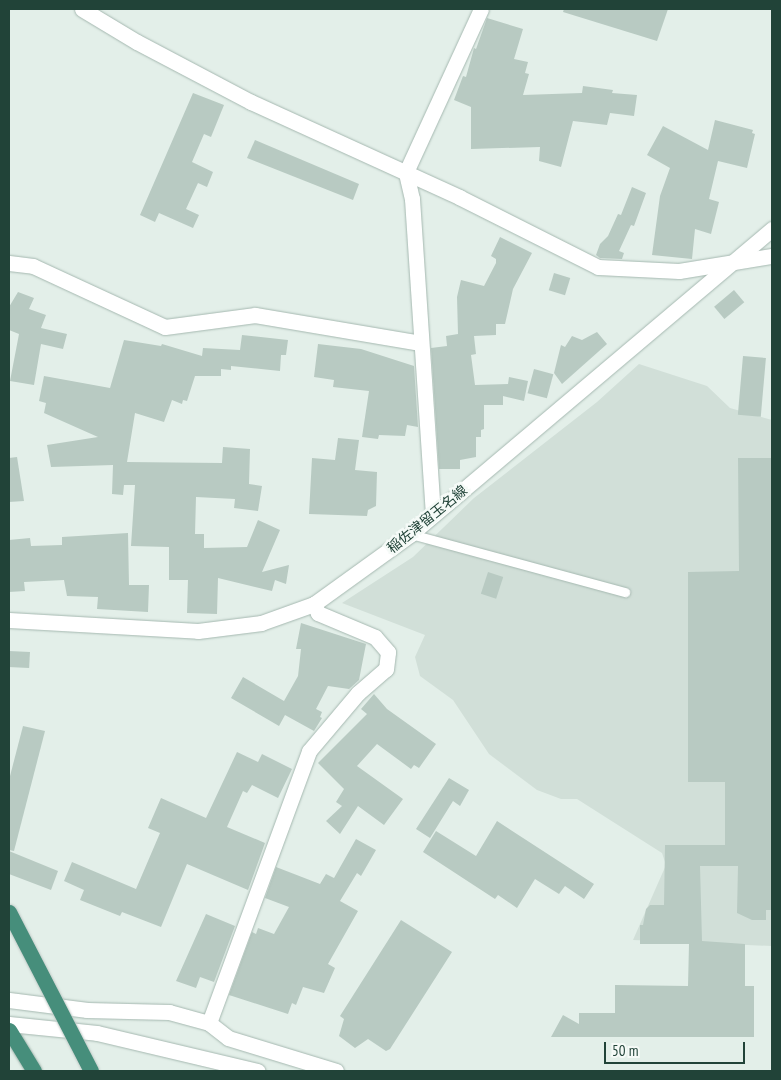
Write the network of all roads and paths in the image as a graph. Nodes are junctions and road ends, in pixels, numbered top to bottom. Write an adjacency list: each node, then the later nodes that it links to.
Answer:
1 (82, 9): 3 (street)
2 (481, 9): 3 (street)
3 (406, 172): 6 (street); 8 (street)
4 (772, 229): 6 (street, 稲佐津留玉名線)
5 (772, 256): 6 (street)
6 (735, 260): 9 (street, 稲佐津留玉名線)
7 (9, 263): 8 (street)
8 (421, 343): 9 (street)
9 (434, 516): 10 (street, 稲佐津留玉名線)
10 (411, 534): 11 (lane); 12 (street, 稲佐津留玉名線)
11 (624, 592)
12 (314, 604): 13 (street, 稲佐津留玉名線); 16 (street)
13 (9, 620)
14 (9, 912): 20 (highway, bridge)
15 (9, 1000): 16 (street)
16 (209, 1023): 22 (street)
17 (9, 1024): 21 (street)
18 (9, 1030): 19 (highway)
19 (34, 1071)
20 (91, 1071)
21 (258, 1071)
22 (336, 1071)

